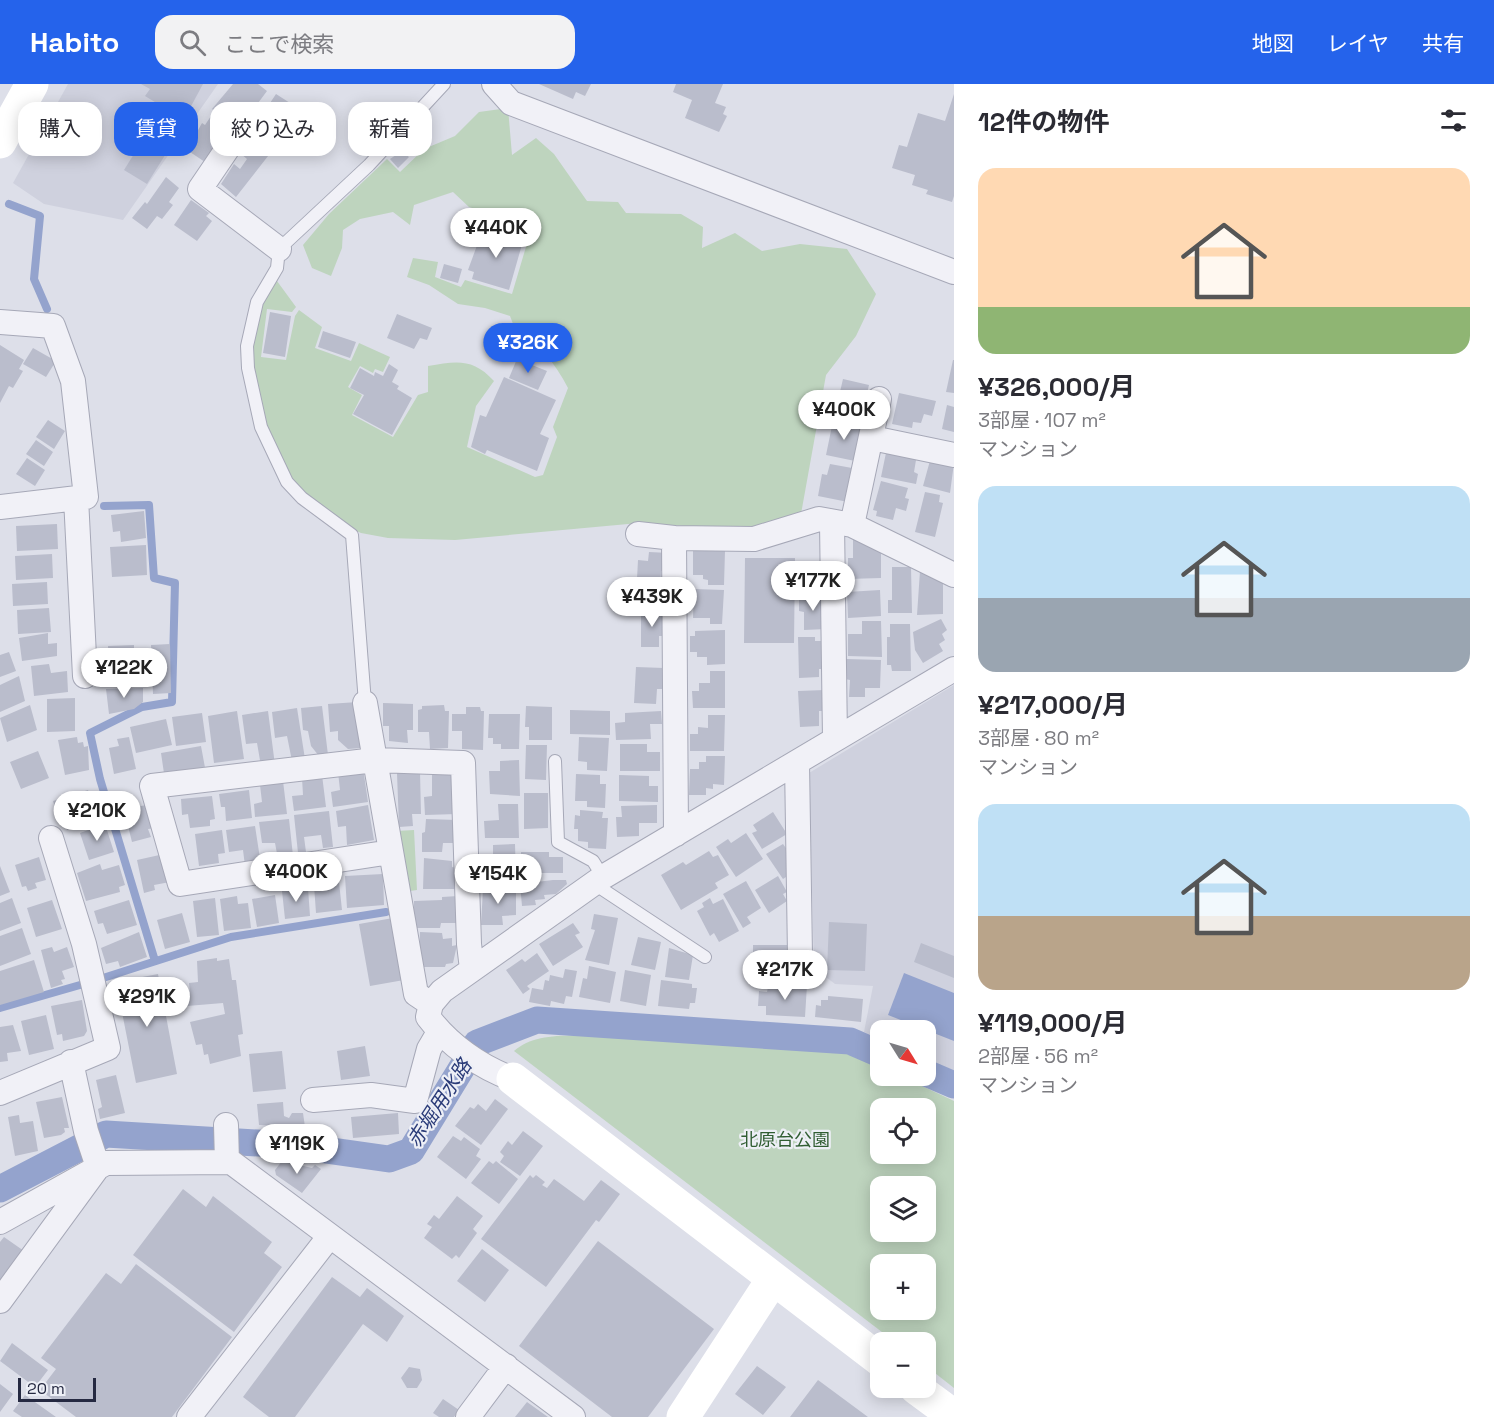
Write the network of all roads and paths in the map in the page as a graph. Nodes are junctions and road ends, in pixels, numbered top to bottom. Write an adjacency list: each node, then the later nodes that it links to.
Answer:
1 (32, 84): 4 (street)
2 (444, 84): 6 (lane)
3 (494, 84): 7 (street)
4 (0, 142)
5 (222, 156): 6 (street)
6 (279, 249): 20 (lane)
7 (954, 272)
8 (0, 322): 12 (street)
9 (879, 399): 10 (street)
10 (872, 438): 11 (street); 14 (street)
11 (954, 456)
12 (76, 498): 13 (street); 19 (street)
13 (0, 507)
14 (842, 524): 16 (street); 17 (street); 21 (street)
15 (638, 534): 16 (street)
16 (674, 538): 25 (street)
17 (954, 575)
18 (954, 669): 21 (street)
19 (85, 676)
20 (365, 703): 22 (street)
21 (835, 739): 24 (street)
22 (375, 760): 27 (street); 27 (street); 31 (street)
23 (555, 761): 28 (lane)
24 (798, 763): 25 (street); 29 (street)
25 (676, 834): 28 (street)
26 (51, 838): 34 (street)
27 (391, 852): 32 (street)
28 (600, 881): 30 (lane); 31 (street)
29 (800, 956)
30 (705, 957)
31 (472, 969): 32 (street)
32 (431, 1004): 33 (street)
33 (448, 1039): 35 (street); 37 (street)
34 (71, 1062): 36 (street); 38 (street)
35 (500, 1075): 41 (street)
36 (0, 1094)
37 (313, 1100)
38 (92, 1150): 39 (street); 40 (street); 42 (street)
39 (0, 1222)
40 (330, 1237): 44 (street); 47 (street)
41 (773, 1279): 43 (street); 50 (street)
42 (0, 1301)
43 (870, 1352)
44 (506, 1366): 48 (street); 49 (street)
45 (930, 1398): 46 (street)
46 (954, 1416)
47 (189, 1417)
48 (468, 1417)
49 (573, 1417)
50 (683, 1417)

